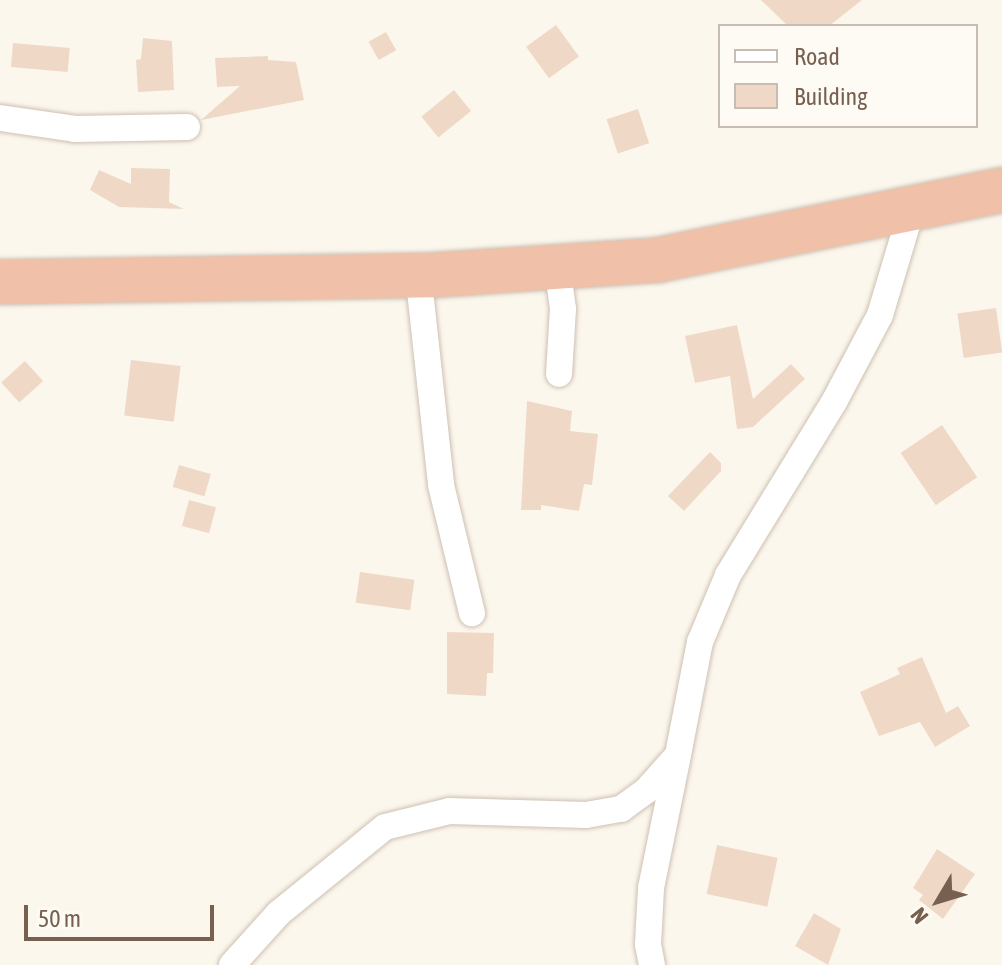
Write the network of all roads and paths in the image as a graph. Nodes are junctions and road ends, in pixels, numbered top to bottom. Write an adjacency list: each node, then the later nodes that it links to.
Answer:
1 (0, 118): 2 (street)
2 (187, 127)
3 (1002, 190): 4 (highway)
4 (912, 208): 5 (highway); 10 (street)
5 (557, 265): 6 (highway); 8 (street)
6 (418, 272): 7 (highway); 9 (street)
7 (0, 282)
8 (559, 374)
9 (472, 613)
10 (678, 755): 11 (street); 12 (street)
11 (232, 965)
12 (652, 965)

